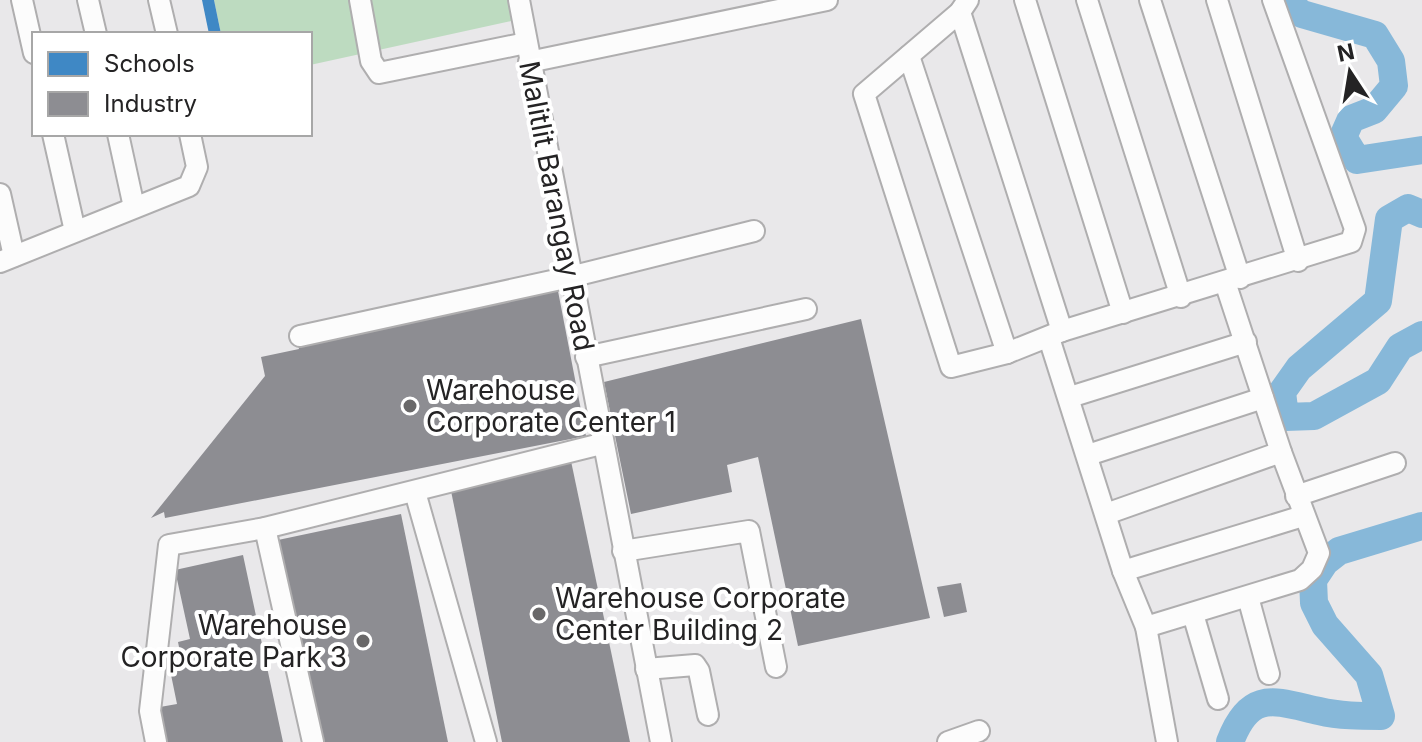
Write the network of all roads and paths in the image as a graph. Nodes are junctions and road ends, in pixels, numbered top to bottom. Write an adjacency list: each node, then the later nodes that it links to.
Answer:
1 (22, 0): 15 (street)
2 (88, 0): 13 (street)
3 (159, 0): 14 (street)
4 (360, 0): 16 (street)
5 (519, 0): 16 (street, Malitlit Barangay Road)
6 (827, 0): 16 (street)
7 (1025, 0): 31 (street)
8 (1087, 0): 29 (street)
9 (1150, 0): 28 (street)
10 (1217, 0): 26 (street)
11 (1273, 0): 26 (street)
12 (964, 6): 17 (street); 32 (street)
13 (96, 32)
14 (167, 32)
15 (32, 44)
16 (527, 52): 27 (street, Malitlit Barangay Road)
17 (909, 56): 35 (street); 35 (street)
18 (53, 136): 23 (street)
19 (118, 136): 22 (street)
20 (190, 136): 22 (street)
21 (0, 194): 25 (street)
22 (134, 207): 23 (street)
23 (75, 231): 25 (street)
24 (754, 231): 27 (street)
25 (7, 259)
26 (1298, 261): 28 (street)
27 (570, 277): 33 (street); 36 (street, Malitlit Barangay Road)
28 (1232, 280): 29 (street); 34 (street)
29 (1181, 297): 31 (street)
30 (806, 309): 36 (street)
31 (1123, 313): 32 (street)
32 (1055, 335): 35 (street); 37 (street)
33 (300, 336)
34 (1246, 342): 37 (street); 38 (street)
35 (1007, 353)
36 (586, 357): 39 (street, Malitlit Barangay Road)
37 (1070, 397): 41 (street)
38 (1263, 398): 40 (street); 41 (street)
39 (601, 444): 43 (street); 48 (street, Malitlit Barangay Road)
40 (1281, 452): 44 (street); 45 (street)
41 (1088, 455): 45 (street)
42 (1395, 463): 44 (street)
43 (415, 492): 47 (street); 61 (street)
44 (1296, 496): 46 (street)
45 (1106, 514): 49 (street)
46 (1303, 516): 49 (street); 50 (street)
47 (265, 528): 59 (street); 60 (street)
48 (623, 551): 53 (street); 54 (street, Malitlit Barangay Road)
49 (1123, 571): 52 (street)
50 (1248, 597): 51 (street); 55 (street)
51 (1193, 614): 52 (street); 56 (street)
52 (1146, 627): 64 (street)
53 (776, 667)
54 (646, 669): 57 (street); 62 (street, Malitlit Barangay Road)
55 (1269, 674)
56 (1218, 699)
57 (708, 715)
58 (979, 731): 63 (street)
59 (156, 742)
60 (313, 742)
61 (486, 742)
62 (661, 742)
63 (948, 742)
64 (1167, 742)

